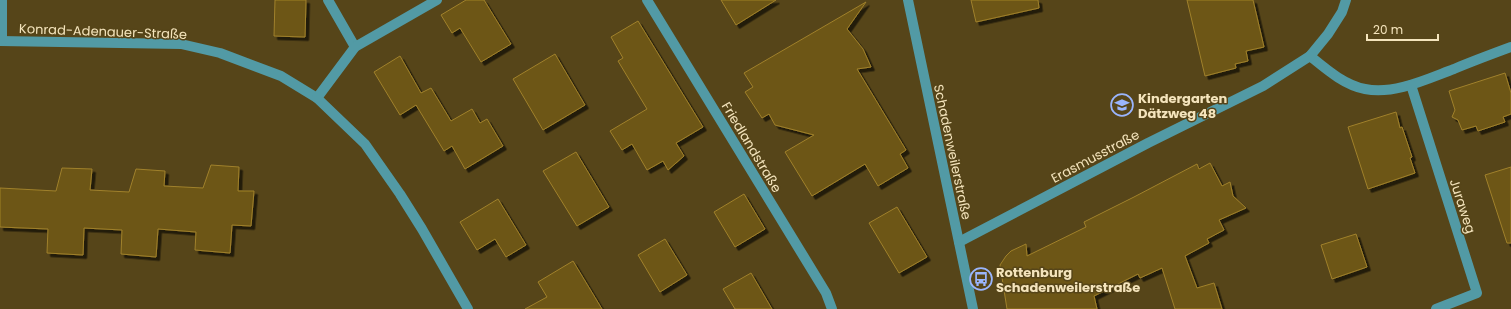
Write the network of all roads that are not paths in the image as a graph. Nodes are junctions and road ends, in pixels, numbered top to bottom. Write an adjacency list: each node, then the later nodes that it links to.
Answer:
1 (2, 0): 7 (street)
2 (328, 0): 8 (street)
3 (437, 0): 8 (street)
4 (647, 0): 15 (street, Friedlandstraße)
5 (908, 0): 13 (street, Schadenweilerstraße)
6 (1346, 0): 10 (street, Erasmusstraße)
7 (1, 41): 12 (street, Konrad-Adenauer-Straße)
8 (356, 47): 12 (street)
9 (1511, 47): 11 (street)
10 (1310, 56): 11 (street); 13 (street, Erasmusstraße)
11 (1411, 85): 17 (street, Juraweg)
12 (317, 98): 14 (street, Konrad-Adenauer-Straße)
13 (959, 242): 16 (street, Schadenweilerstraße)
14 (468, 309)
15 (832, 309)
16 (973, 309)
17 (1436, 309)

